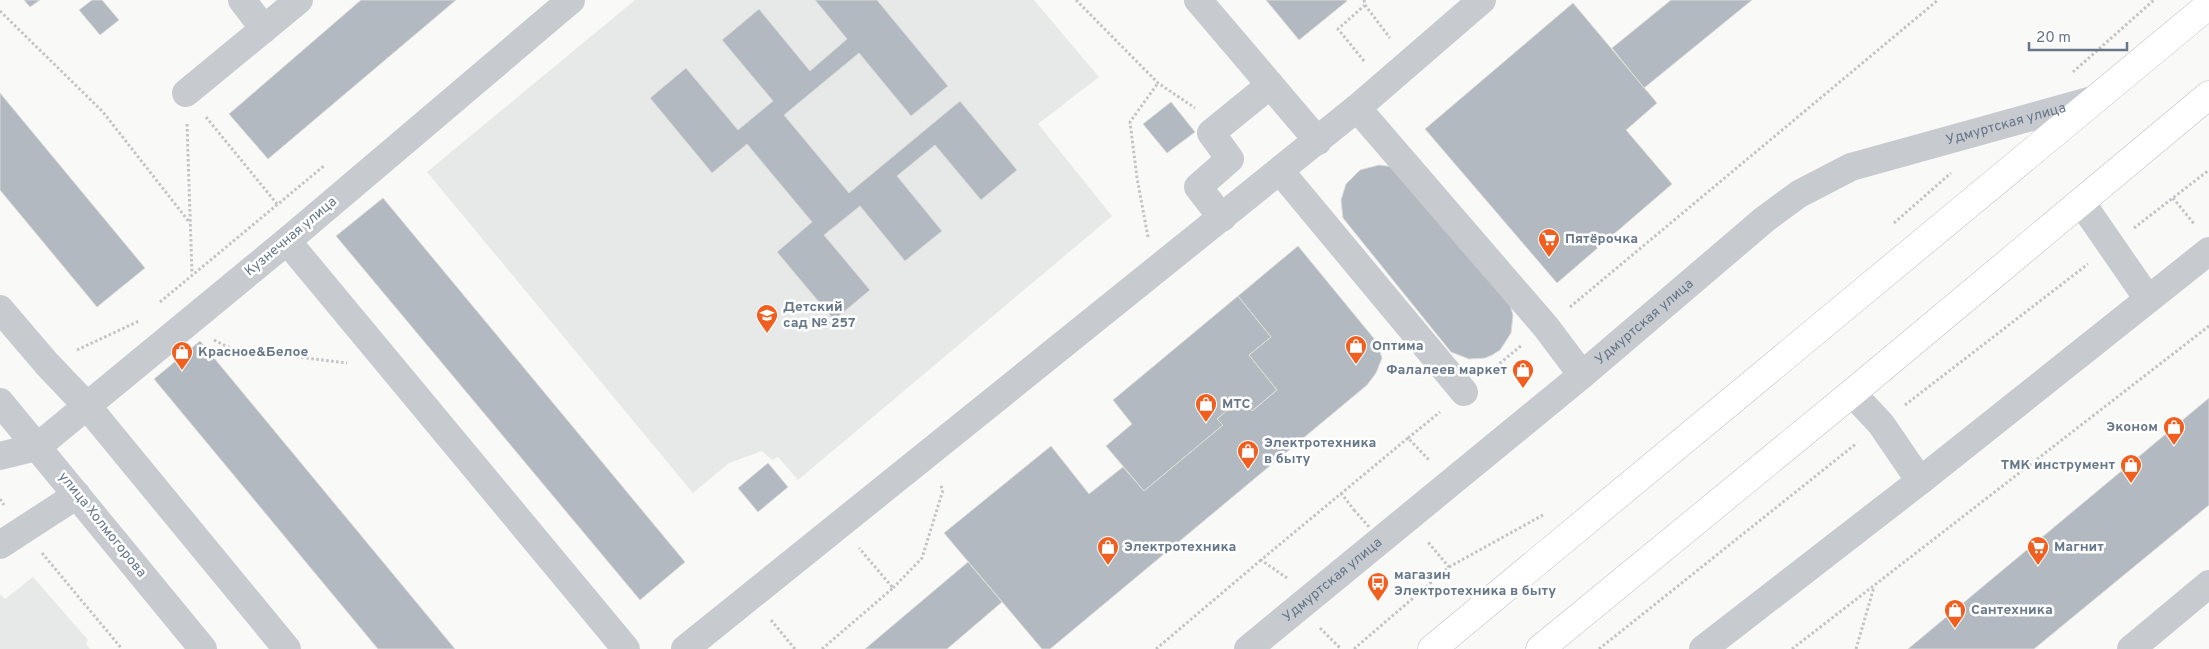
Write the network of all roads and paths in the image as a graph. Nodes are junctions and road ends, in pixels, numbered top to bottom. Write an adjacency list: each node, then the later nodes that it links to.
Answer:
1 (242, 0): 13 (street)
2 (299, 0): 13 (street)
3 (571, 0): 35 (street, Кузнечная улица)
4 (1076, 0): 16 (path)
5 (1198, 0): 17 (street)
6 (1364, 0): 10 (path)
7 (1482, 0): 14 (street)
8 (1937, 0): 44 (path)
9 (2154, 0): 15 (path)
10 (1365, 5): 14 (path); 18 (path)
11 (2209, 5): 21 (main road, Удмуртская улица)
12 (0, 11): 32 (path)
13 (264, 29): 19 (street)
14 (1409, 64): 18 (street)
15 (2069, 76)
16 (1158, 83): 23 (path); 36 (path)
17 (1270, 85): 23 (street); 24 (street)
18 (1384, 85): 22 (street)
19 (186, 93): 30 (path); 32 (path)
20 (2209, 95): 29 (main road)
21 (2096, 99): 47 (street, Удмуртская улица); 80 (main road, Удмуртская улица)
22 (1357, 108): 24 (street); 44 (street)
23 (1220, 126): 31 (street)
24 (1318, 141): 26 (street)
25 (330, 161): 30 (path)
26 (1280, 171): 31 (street); 48 (street)
27 (1953, 171): 33 (path)
28 (2173, 198): 34 (path)
29 (2081, 202): 38 (street); 49 (main road)
30 (277, 204): 37 (path)
31 (1222, 218): 54 (street)
32 (190, 223): 37 (path)
33 (1889, 227)
34 (2203, 239): 38 (street)
35 (287, 241): 42 (street, Кузнечная улица); 46 (street)
36 (1149, 241)
37 (192, 274): 39 (path)
38 (2148, 299): 56 (street)
39 (159, 304)
40 (0, 309): 45 (street)
41 (146, 315): 45 (path)
42 (184, 326): 46 (path); 51 (street, Кузнечная улица)
43 (2209, 326): 69 (path)
44 (1546, 327): 47 (street); 48 (path)
45 (47, 364): 51 (street)
46 (390, 365): 74 (street)
47 (1582, 376): 61 (street, Удмуртская улица)
48 (1464, 392)
49 (1852, 393): 56 (street); 81 (main road)
50 (0, 402): 52 (street, улица Холмогорова)
51 (88, 406): 52 (street, Кузнечная улица); 73 (street)
52 (37, 446): 53 (street, Кузнечная улица); 58 (street, улица Холмогорова)
53 (0, 456)
54 (926, 456): 62 (street); 70 (path)
55 (1432, 464): 57 (path)
56 (1920, 482): 82 (street)
57 (1341, 493): 61 (path, bridge); 65 (path)
58 (77, 495): 63 (street); 72 (street, улица Холмогорова)
59 (0, 499): 63 (path)
60 (1550, 511): 66 (path)
61 (1408, 519): 66 (path); 78 (street, Удмуртская улица)
62 (840, 525): 70 (path); 75 (street)
63 (22, 529): 64 (street); 71 (path)
64 (0, 546)
65 (1261, 560): 67 (path); 77 (path)
66 (1449, 566): 79 (path)
67 (1290, 580)
68 (2209, 584): 85 (street)
69 (1874, 586): 83 (path); 84 (path)
70 (893, 588): 76 (path)
71 (122, 649)
72 (203, 649)
73 (287, 649)
74 (626, 649)
75 (685, 649)
76 (822, 649)
77 (1156, 649)
78 (1248, 649)
79 (1354, 649)
80 (1432, 649)
81 (1540, 649)
82 (1703, 649)
83 (1792, 649)
84 (1856, 649)
85 (2131, 649)

